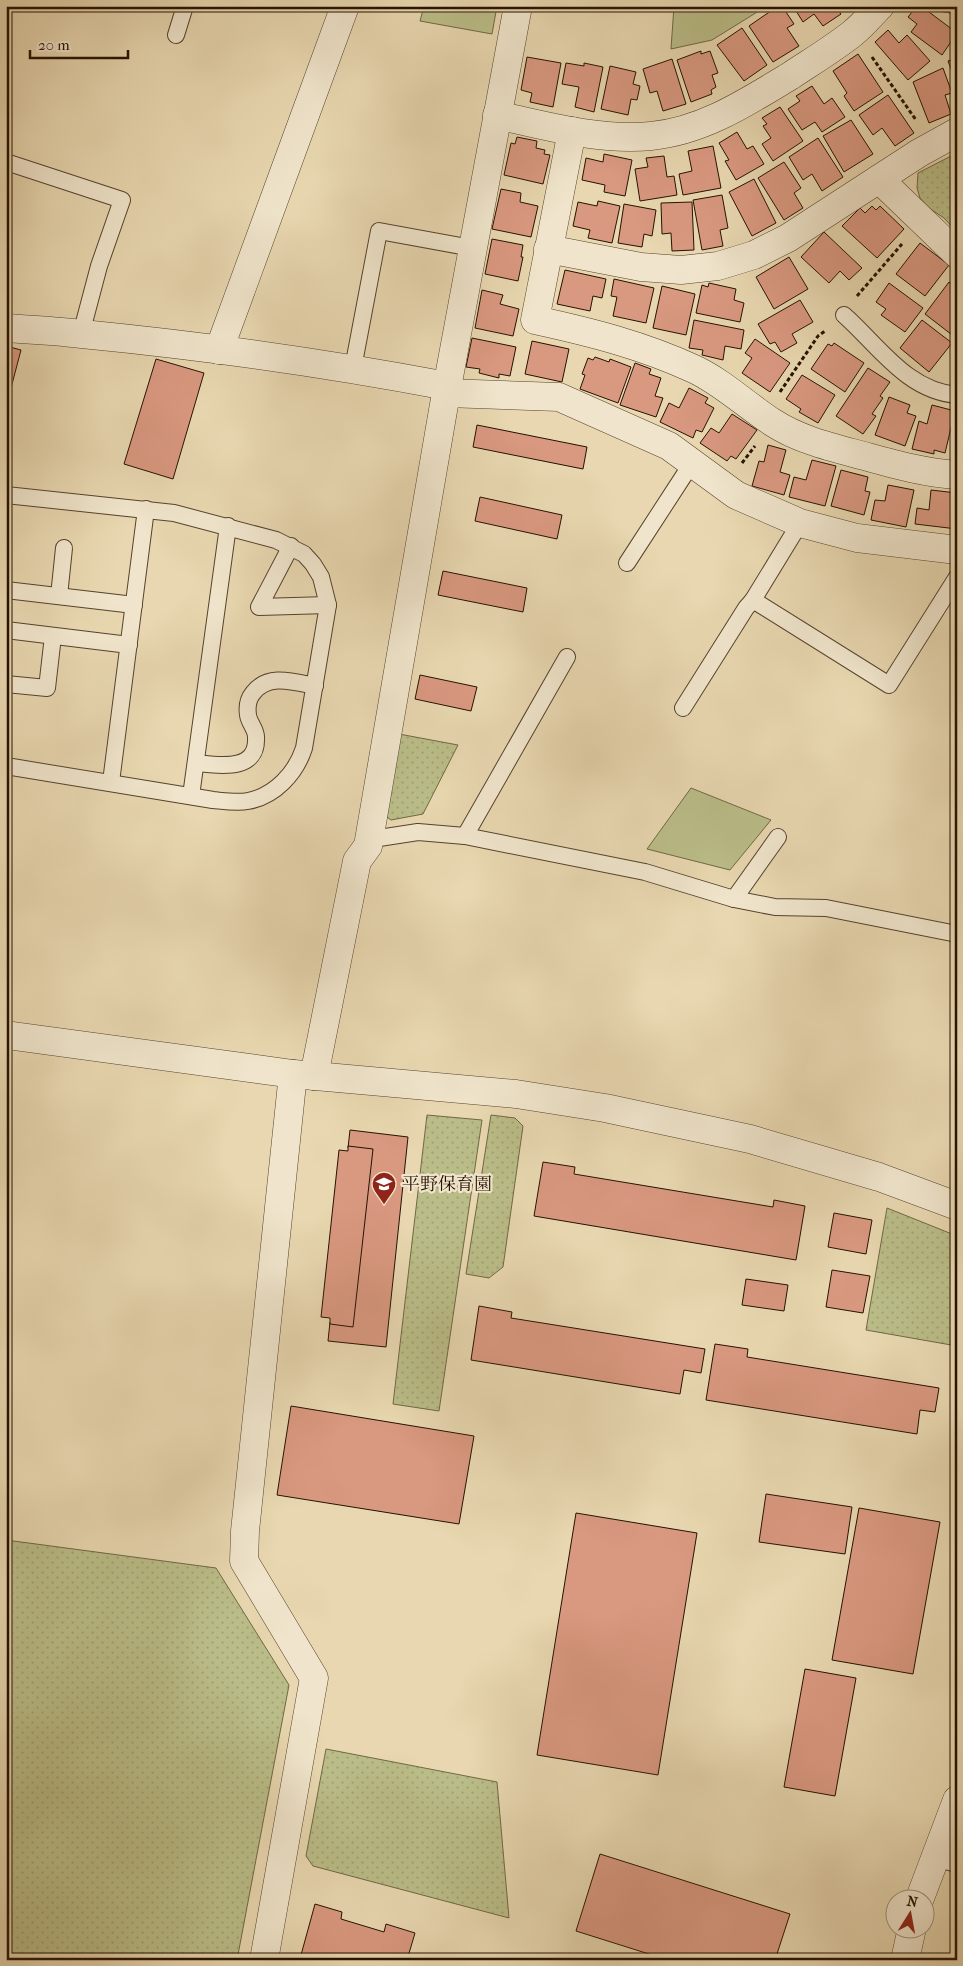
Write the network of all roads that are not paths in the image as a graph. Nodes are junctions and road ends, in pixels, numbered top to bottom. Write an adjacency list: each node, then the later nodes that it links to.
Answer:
1 (186, 6): 5 (lane)
2 (345, 6): 17 (street)
3 (518, 6): 6 (street)
4 (880, 6): 7 (street)
5 (176, 35)
6 (497, 115): 7 (street); 11 (street)
7 (572, 131): 12 (street)
8 (957, 132): 10 (street)
9 (6, 162): 16 (lane)
10 (879, 179): 12 (street); 13 (street)
11 (472, 248): 18 (lane); 19 (street)
12 (548, 250): 22 (street)
13 (957, 254)
14 (844, 315): 20 (lane)
15 (6, 328): 16 (street)
16 (81, 334): 17 (street)
17 (219, 350): 18 (street)
18 (353, 368): 19 (street)
19 (447, 389): 21 (street); 50 (street)
20 (957, 395)
21 (692, 464): 25 (street); 30 (lane)
22 (957, 475)
23 (6, 495): 24 (lane)
24 (146, 509): 26 (lane); 35 (lane)
25 (800, 523): 29 (street); 34 (lane)
26 (228, 526): 27 (lane); 44 (lane)
27 (291, 546): 36 (lane); 36 (lane)
28 (64, 548): 33 (lane)
29 (957, 550)
30 (627, 563)
31 (957, 577): 34 (lane)
32 (6, 590): 33 (lane)
33 (58, 596): 35 (lane)
34 (753, 600): 43 (lane)
35 (134, 605): 39 (lane)
36 (328, 605): 42 (lane)
37 (6, 630): 38 (lane)
38 (53, 636): 39 (lane); 41 (lane)
39 (128, 645): 46 (lane)
40 (567, 657): 48 (lane)
41 (6, 684)
42 (315, 686): 44 (lane); 47 (lane)
43 (683, 708)
44 (196, 763): 47 (lane)
45 (6, 766): 46 (lane)
46 (111, 782): 47 (lane)
47 (191, 796)
48 (465, 836): 50 (lane); 51 (lane)
49 (778, 837): 51 (lane)
50 (368, 846): 54 (street)
51 (734, 899): 52 (lane)
52 (957, 934)
53 (6, 1035): 54 (street)
54 (304, 1075): 55 (street); 60 (street)
55 (957, 1206)
56 (957, 1800): 57 (street)
57 (945, 1861): 58 (street)
58 (927, 1888)
59 (910, 1938): 61 (street)
60 (264, 1960)
61 (905, 1960)

